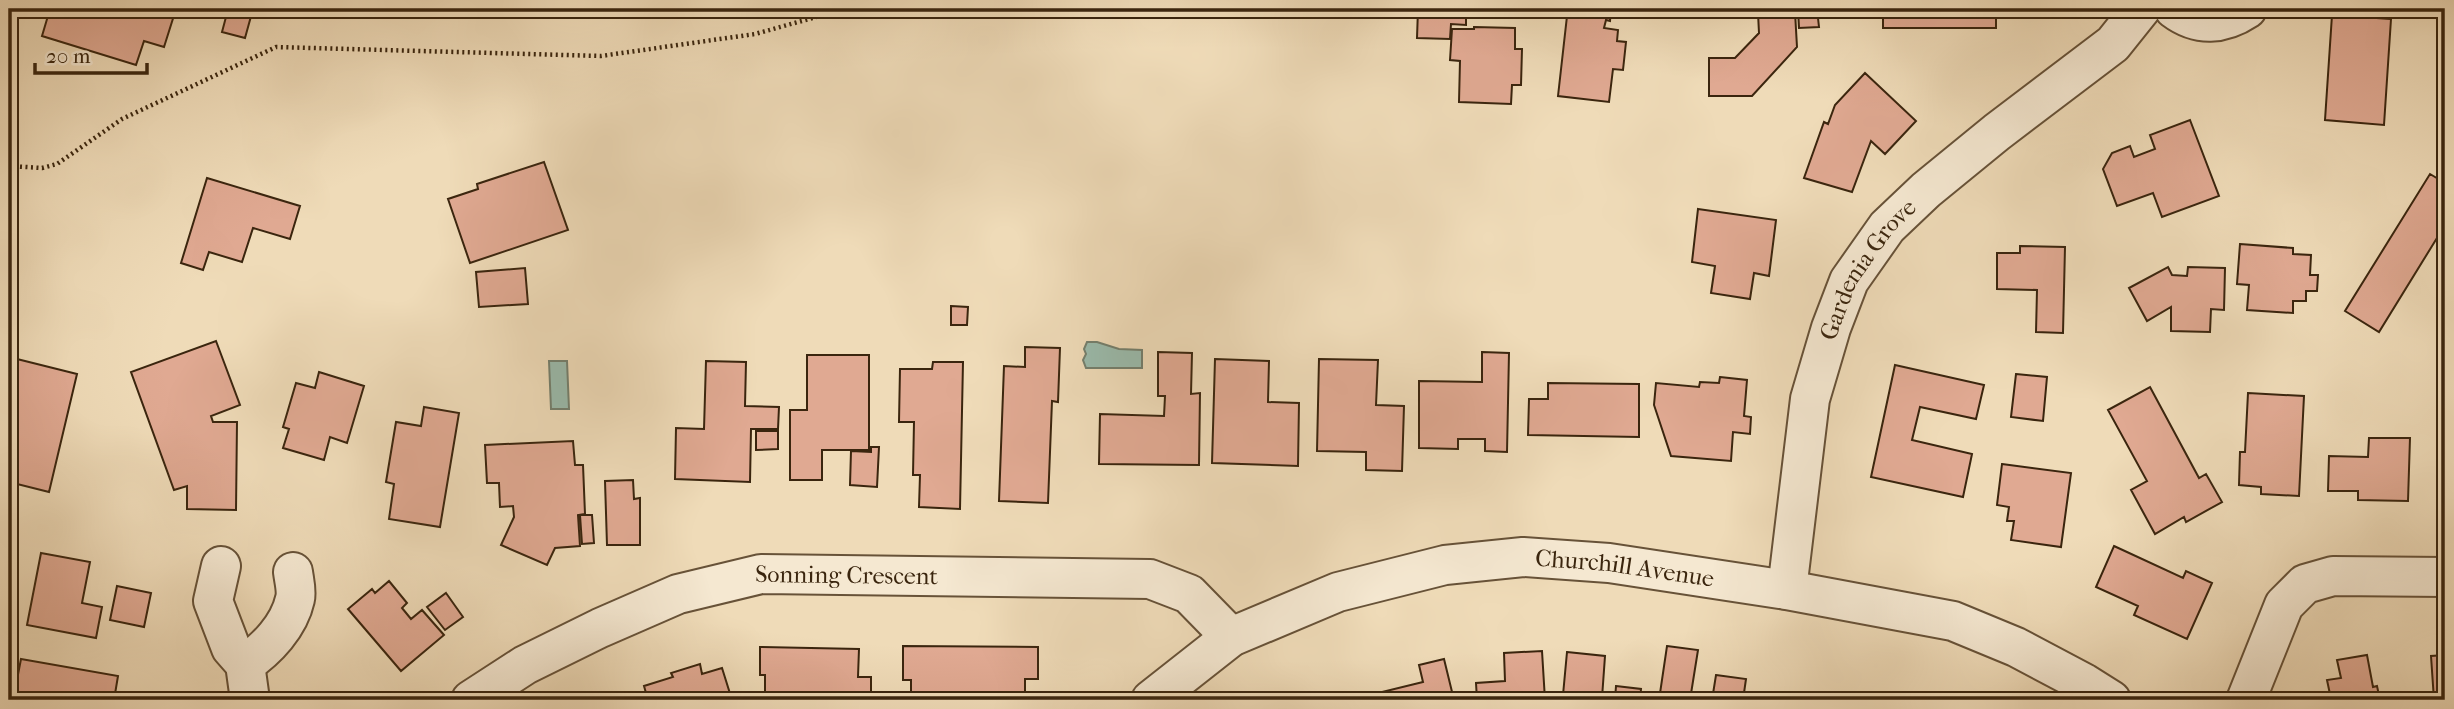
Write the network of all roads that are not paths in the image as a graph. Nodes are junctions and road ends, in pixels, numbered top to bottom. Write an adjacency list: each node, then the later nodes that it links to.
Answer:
1 (2141, 9): 4 (street, Gardenia Grove)
2 (2248, 9): 3 (street)
3 (2181, 13): 4 (street, Gardenia Grove)
4 (2113, 44): 8 (street, Gardenia Grove)
5 (221, 566): 10 (street)
6 (293, 572): 10 (street)
7 (2445, 577): 14 (street)
8 (1787, 590): 9 (street, Churchill Avenue); 13 (street, Churchill Avenue)
9 (1231, 637): 11 (street, Sonning Crescent); 12 (street, Churchill Avenue)
10 (247, 682)
11 (471, 700)
12 (1151, 700)
13 (2111, 700)
14 (2246, 700)

